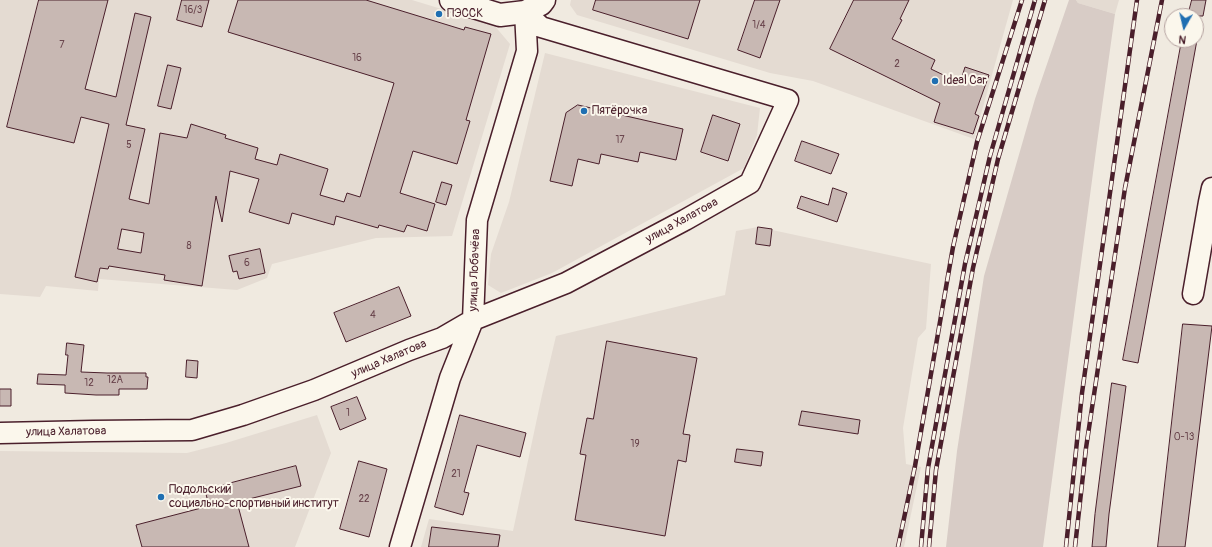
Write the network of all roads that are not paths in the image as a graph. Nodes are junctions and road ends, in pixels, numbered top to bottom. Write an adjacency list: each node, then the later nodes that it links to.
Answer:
1 (452, 0): 3 (main road)
2 (544, 0): 3 (main road)
3 (525, 12): 6 (street, улица Лобачёва); 6 (street, улица Халатова)
4 (1212, 188): 5 (street)
5 (1193, 294)
6 (473, 320): 7 (street, улица Халатова); 8 (street, улица Лобачёва)
7 (0, 433)
8 (400, 547)

